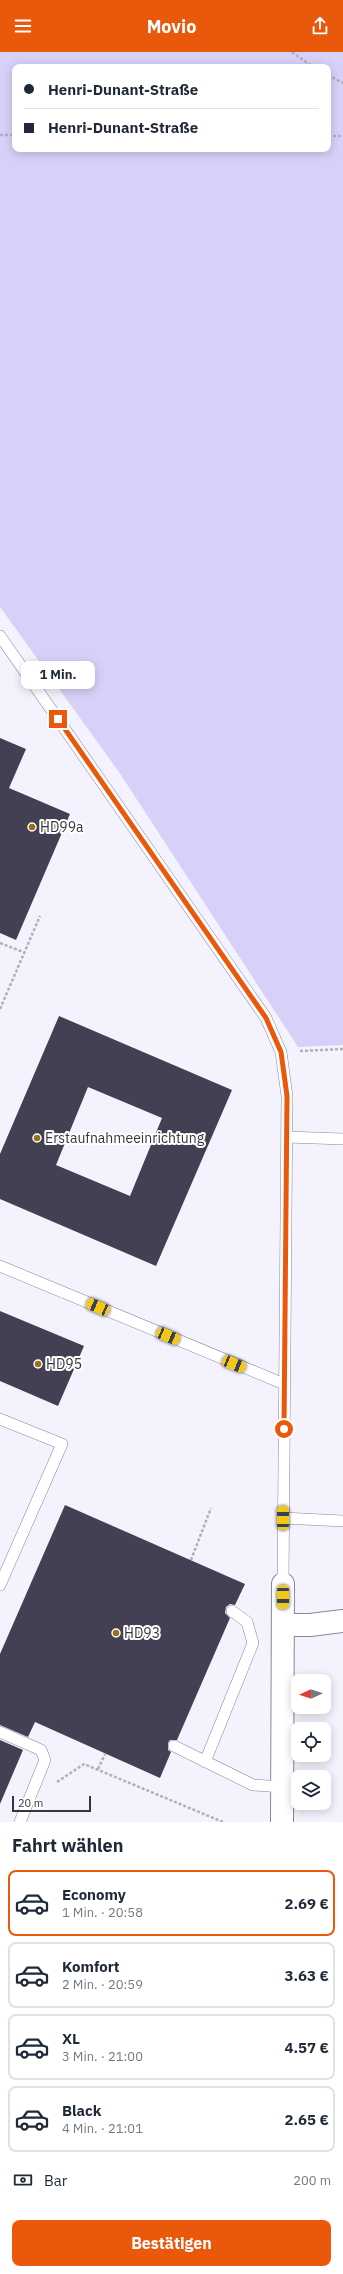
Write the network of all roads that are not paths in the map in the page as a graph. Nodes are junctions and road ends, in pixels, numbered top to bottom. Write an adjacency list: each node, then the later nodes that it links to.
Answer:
1 (0, 636): 2 (lane)
2 (287, 1137): 3 (lane); 5 (lane)
3 (343, 1139)
4 (0, 1266): 5 (lane)
5 (284, 1384): 7 (lane)
6 (0, 1419): 10 (lane)
7 (283, 1518): 8 (lane); 9 (lane)
8 (343, 1521)
9 (283, 1584): 13 (street)
10 (0, 1585)
11 (232, 1612): 16 (lane)
12 (343, 1621): 13 (street)
13 (283, 1625): 17 (street)
14 (0, 1732): 18 (lane)
15 (174, 1746): 16 (lane)
16 (205, 1762): 17 (lane)
17 (282, 1787): 19 (street)
18 (20, 1822)
19 (282, 1822)

